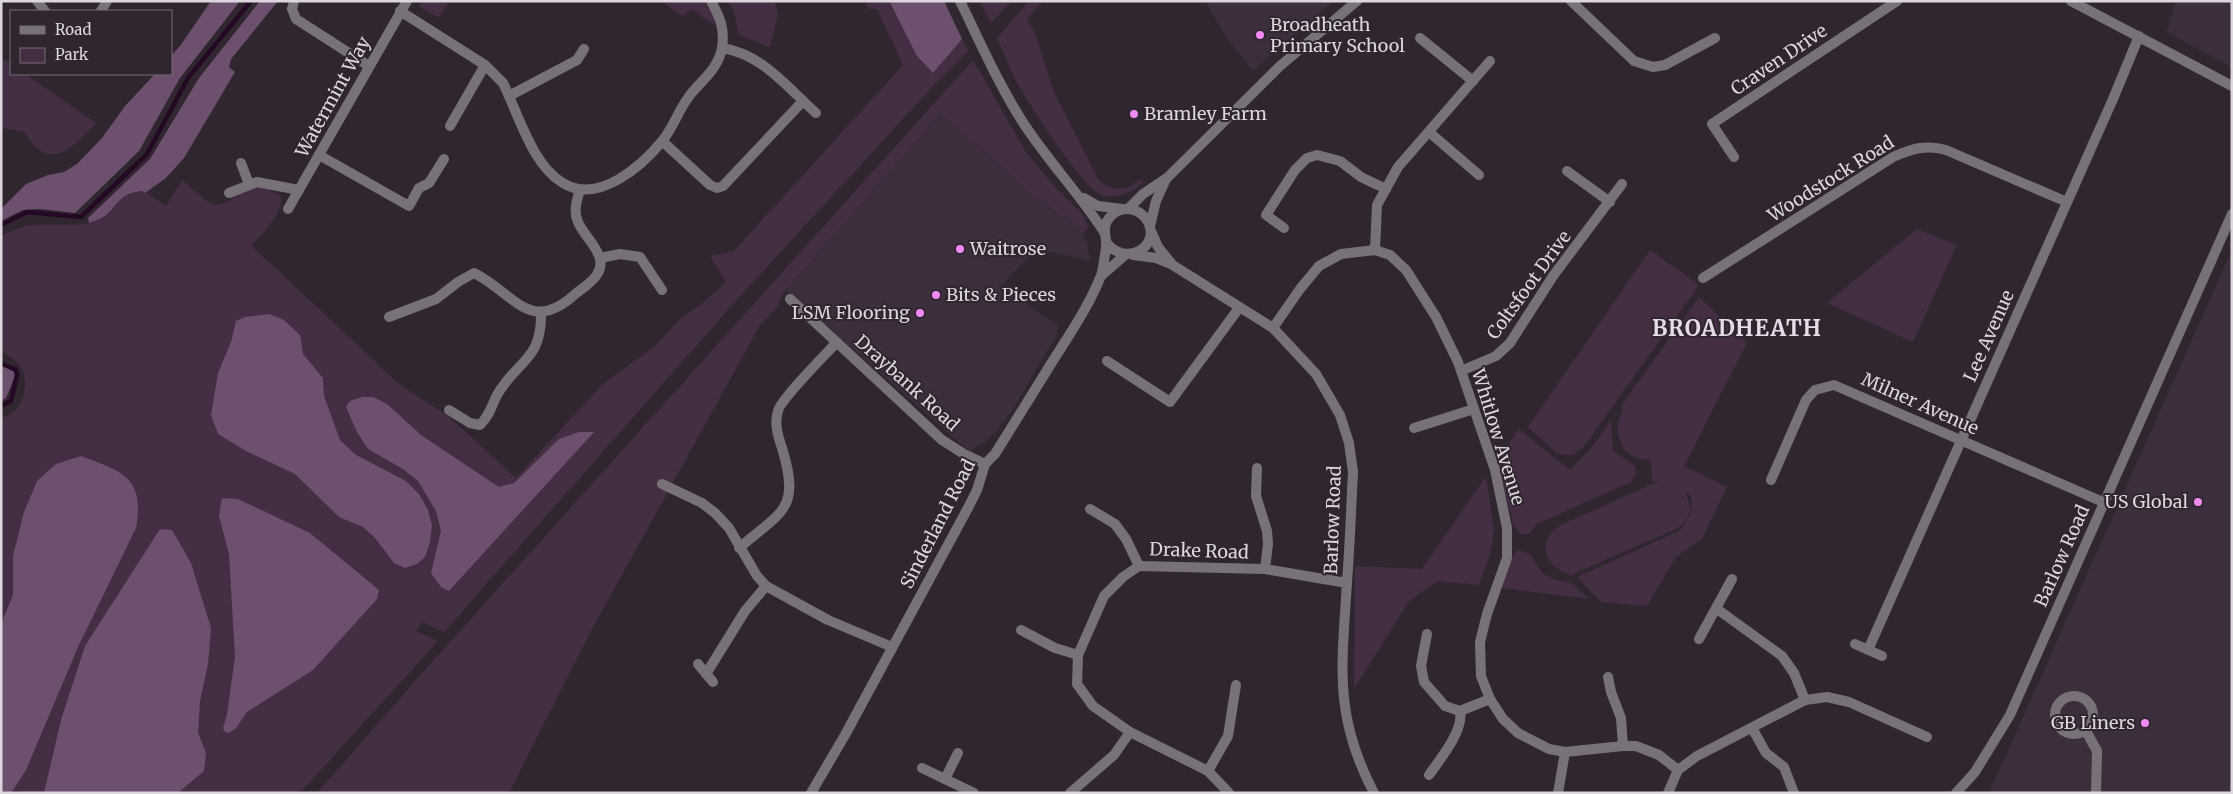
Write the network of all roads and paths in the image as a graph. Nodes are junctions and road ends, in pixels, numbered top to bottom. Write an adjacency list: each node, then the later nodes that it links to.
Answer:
1 (294, 1): 18 (street)
2 (408, 1): 10 (street, Watermint Way)
3 (711, 1): 14 (street)
4 (1357, 1): 33 (street, Sinderland Road)
5 (1571, 1): 13 (street)
6 (1897, 1): 28 (street, Craven Drive)
7 (2071, 1): 9 (street)
8 (960, 2): 40 (street)
9 (2085, 5): 11 (street)
10 (400, 11): 17 (street); 18 (street, Watermint Way)
11 (2139, 36): 20 (street); 42 (street, Lee Avenue)
12 (1420, 38): 19 (street)
13 (1715, 38)
14 (722, 48): 22 (street); 26 (street)
15 (584, 49): 21 (street)
16 (1490, 61): 19 (street)
17 (485, 65): 21 (street); 24 (street)
18 (368, 66): 27 (street, Watermint Way)
19 (1474, 80): 25 (street)
20 (2232, 86)
21 (509, 96): 36 (street)
22 (803, 101): 23 (street); 26 (street)
23 (816, 113)
24 (450, 126)
25 (1429, 132): 32 (street); 37 (street)
26 (662, 141): 36 (street)
27 (319, 155): 29 (street); 38 (street, Watermint Way)
28 (1734, 157)
29 (444, 159)
30 (241, 163): 34 (street)
31 (1567, 171): 41 (street)
32 (1480, 175)
33 (1167, 178): 44 (street, Sinderland Road); 46 (street, Sinderland Road)
34 (249, 184): 38 (street); 39 (street)
35 (1622, 184): 41 (street, Coltsfoot Drive)
36 (580, 189): 51 (street)
37 (1386, 189): 47 (street); 49 (street)
38 (299, 190): 43 (street, Watermint Way)
39 (229, 193)
40 (1077, 193): 44 (street); 48 (street)
41 (1610, 202): 63 (street, Coltsfoot Drive)
42 (2067, 202): 54 (street, Woodstock Road); 67 (street, Lee Avenue)
43 (288, 209)
44 (1126, 209): 46 (street); 48 (street, Sinderland Road)
45 (2232, 214): 72 (street, Barlow Road)
46 (1150, 228): 50 (street, Sinderland Road); 52 (street, Barlow Road)
47 (1284, 228)
48 (1105, 237): 50 (street); 53 (street, Sinderland Road)
49 (1375, 250): 60 (street); 63 (street, Whitlow Avenue)
50 (1128, 255): 52 (street, Barlow Road); 53 (street, Sinderland Road)
51 (600, 258): 55 (street); 58 (street)
52 (1171, 264): 57 (street, Barlow Road)
53 (1101, 276): 68 (street, Sinderland Road)
54 (1703, 278)
55 (662, 290)
56 (790, 299): 61 (street, Draybank Road)
57 (1240, 308): 60 (street, Barlow Road); 62 (street)
58 (541, 313): 59 (street); 65 (street)
59 (389, 317)
60 (1273, 328): 78 (street, Barlow Road)
61 (836, 342): 68 (street, Draybank Road); 74 (street)
62 (1107, 361)
63 (1462, 371): 64 (street, Whitlow Avenue)
64 (1474, 409): 66 (street); 92 (street, Whitlow Avenue)
65 (449, 410)
66 (1414, 428)
67 (1961, 440): 70 (street, Milner Avenue); 72 (street, Milner Avenue); 86 (street, Lee Avenue)
68 (985, 464): 85 (street, Sinderland Road)
69 (1258, 468): 76 (street)
70 (1771, 480)
71 (662, 484): 74 (street)
72 (2103, 502): 115 (street, Barlow Road)
73 (1090, 509): 75 (street)
74 (739, 548): 79 (street)
75 (1138, 566): 76 (street, Drake Road); 87 (street, Drake Road)
76 (1265, 570): 78 (street, Drake Road)
77 (1732, 579): 80 (street)
78 (1347, 583): 111 (street, Barlow Road)
79 (766, 586): 85 (street); 89 (street)
80 (1717, 609): 83 (street); 93 (street)
81 (1021, 630): 87 (street)
82 (1427, 634): 94 (street)
83 (1699, 639)
84 (1855, 644): 86 (street)
85 (892, 647): 107 (street, Sinderland Road)
86 (1868, 650): 88 (street)
87 (1078, 655): 97 (street, Drake Road)
88 (1882, 656)
89 (698, 664)
90 (1608, 677): 99 (street)
91 (1236, 685): 104 (street)
92 (1490, 699): 94 (street); 100 (street, Whitlow Avenue)
93 (1805, 700): 95 (street); 98 (street)
94 (1460, 711): 105 (street)
95 (1752, 728): 103 (street); 114 (street)
96 (2086, 731): 116 (street)
97 (1130, 732): 104 (street, Drake Road); 109 (street)
98 (1927, 737)
99 (1623, 746): 100 (street, Whitlow Avenue); 103 (street, Whitlow Avenue)
100 (1565, 752): 112 (street)
101 (958, 753): 106 (street)
102 (922, 768): 106 (street)
103 (1678, 770): 113 (street)
104 (1208, 771): 110 (street, Drake Road)
105 (1428, 775)
106 (945, 779): 108 (street)
107 (811, 793)
108 (974, 793)
109 (1070, 793)
110 (1230, 793)
111 (1374, 793)
112 (1558, 793)
113 (1668, 793)
114 (1794, 793)
115 (1956, 793)
116 (2096, 793)

